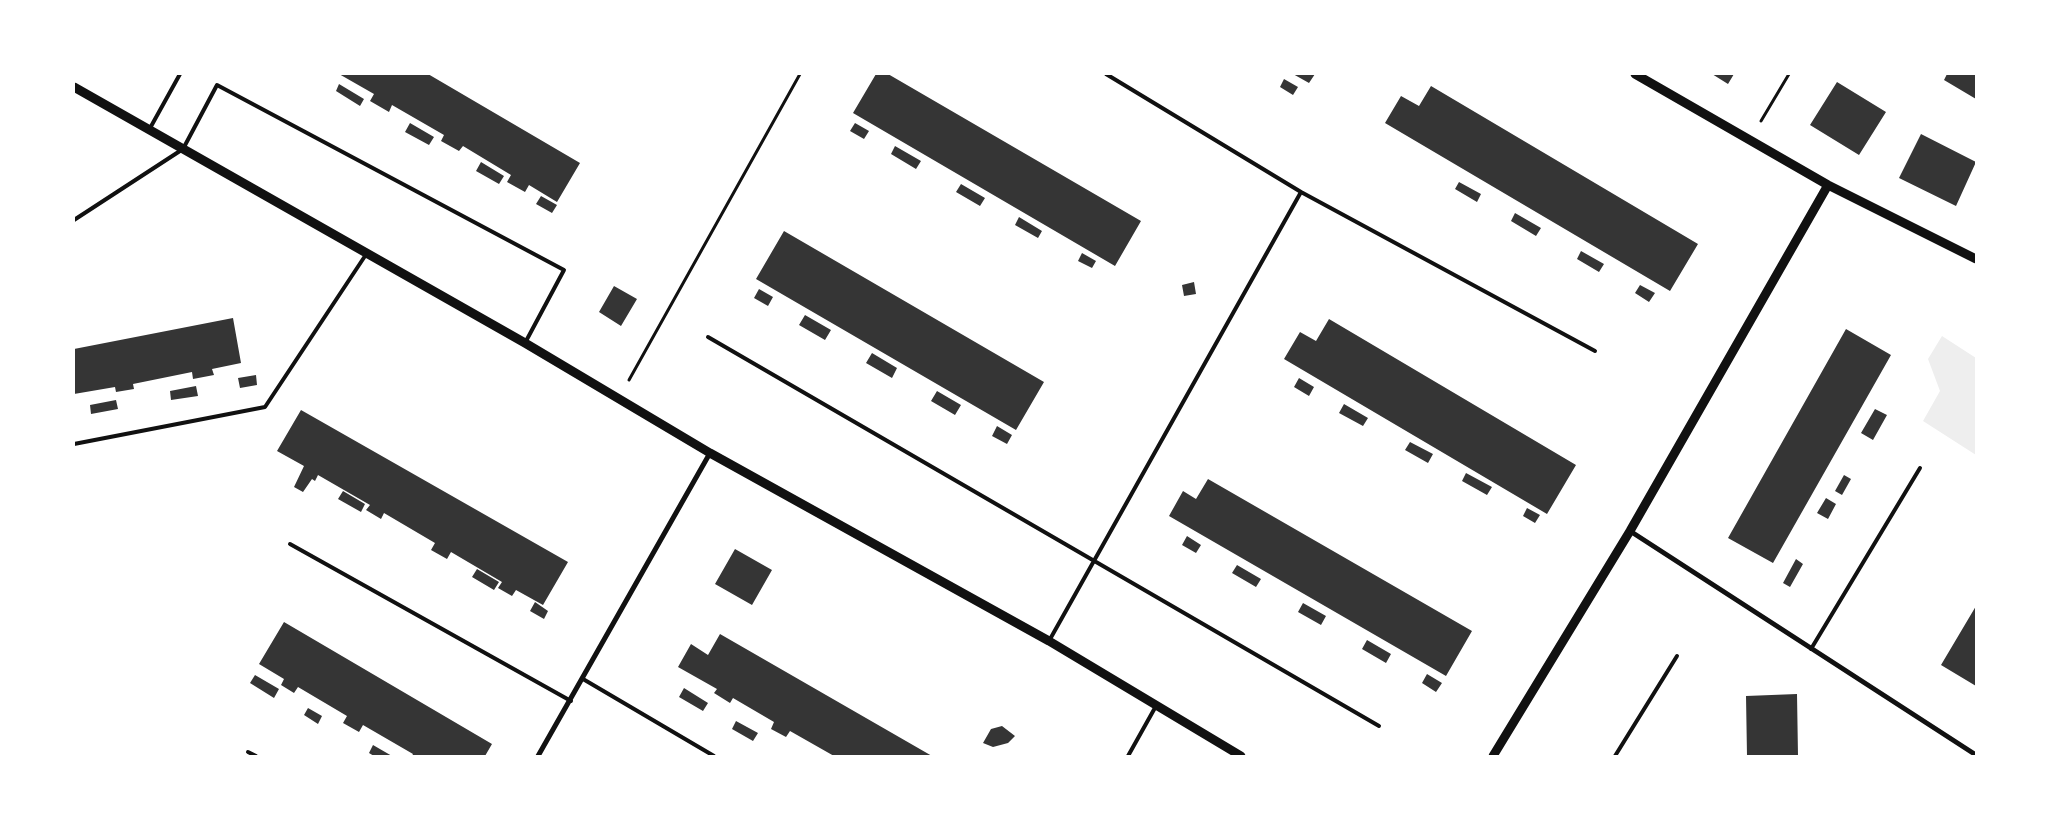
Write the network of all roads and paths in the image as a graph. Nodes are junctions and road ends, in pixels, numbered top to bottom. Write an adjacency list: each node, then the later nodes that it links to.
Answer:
1 (180, 74): 7 (lane)
2 (800, 74): 18 (path)
3 (1106, 74): 11 (lane)
4 (1635, 74): 8 (street)
5 (1788, 74): 8 (path)
6 (74, 87): 7 (street)
7 (149, 130): 9 (street)
8 (1750, 140): 10 (street)
9 (183, 149): 12 (lane); 13 (street); 16 (lane)
10 (1828, 185): 14 (street); 22 (street)
11 (1301, 192): 17 (lane); 24 (lane)
12 (74, 220)
13 (367, 253): 16 (street); 19 (lane)
14 (1976, 259)
15 (708, 337): 24 (lane)
16 (525, 343): 20 (street)
17 (1595, 351)
18 (629, 381)
19 (74, 444)
20 (710, 452): 25 (street); 28 (street)
21 (1920, 468): 26 (lane)
22 (1630, 531): 26 (street); 39 (street)
23 (290, 544): 29 (lane)
24 (1093, 562): 25 (lane); 31 (lane)
25 (1049, 641): 30 (street)
26 (1811, 649): 33 (street)
27 (1677, 656): 40 (lane)
28 (583, 679): 29 (street); 36 (lane)
29 (571, 701): 35 (street)
30 (1156, 706): 37 (lane); 38 (street)
31 (1379, 726)
32 (248, 752): 34 (lane)
33 (1976, 755)
34 (256, 756)
35 (538, 756)
36 (714, 756)
37 (1128, 756)
38 (1241, 756)
39 (1493, 756)
40 (1616, 756)

